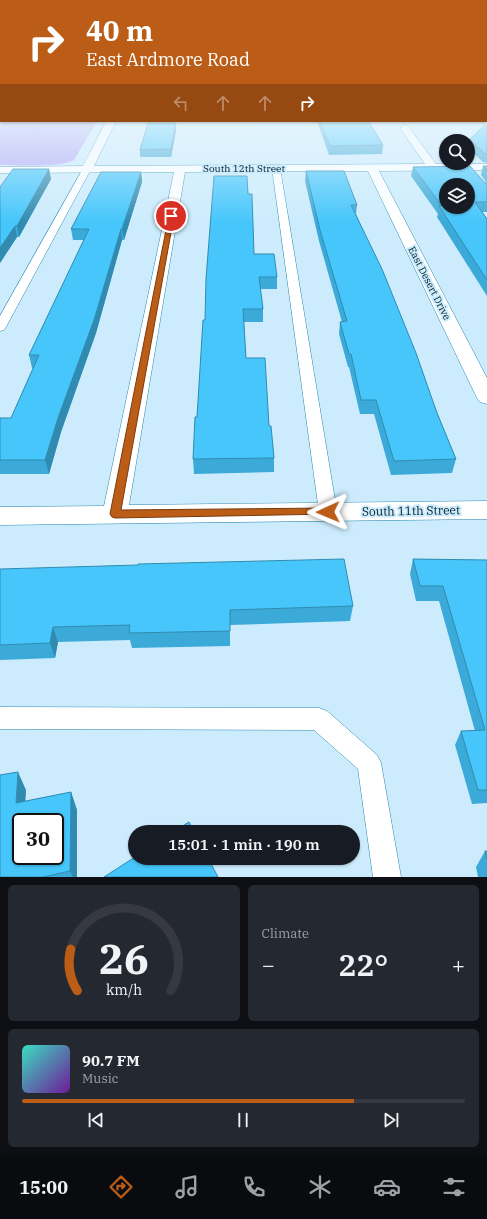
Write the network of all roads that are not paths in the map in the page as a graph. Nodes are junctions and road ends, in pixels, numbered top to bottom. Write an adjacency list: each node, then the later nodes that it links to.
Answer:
1 (101, 140): 7 (street)
2 (414, 140): 3 (street)
3 (433, 167): 4 (street, South 12th Street); 6 (street, South 12th Street)
4 (487, 167)
5 (276, 168): 6 (street, South 12th Street); 8 (street, South 12th Street); 13 (lane)
6 (372, 168): 11 (street, East Desert Drive)
7 (87, 169): 8 (street, South 12th Street); 9 (street, South 12th Street); 10 (lane)
8 (180, 169): 14 (street)
9 (0, 170)
10 (0, 327)
11 (487, 398)
12 (487, 510): 13 (street, South 11th Street)
13 (328, 512): 14 (street, South 11th Street)
14 (115, 514): 15 (street, South 11th Street)
15 (0, 516)
16 (0, 718): 17 (lane)
17 (387, 877)

